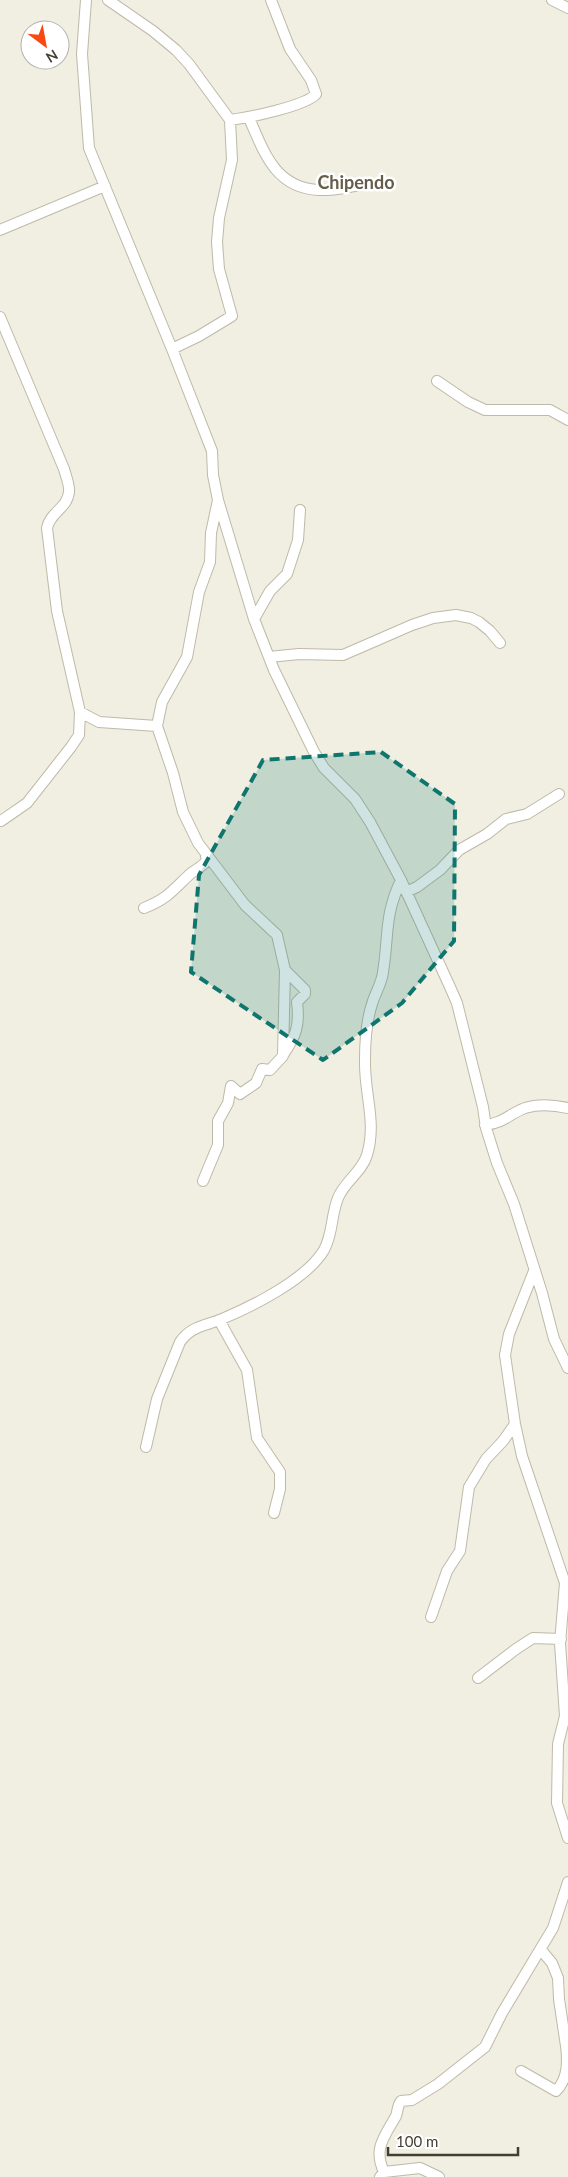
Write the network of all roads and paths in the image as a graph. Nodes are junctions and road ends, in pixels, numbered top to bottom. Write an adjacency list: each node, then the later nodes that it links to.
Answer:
1 (86, 0): 10 (street)
2 (108, 0): 8 (street)
3 (271, 0): 7 (street)
4 (552, 0): 6 (street)
5 (564, 0): 6 (street)
6 (568, 7)
7 (249, 118): 8 (street); 9 (street)
8 (230, 120): 13 (street)
9 (361, 185)
10 (106, 186): 11 (street); 13 (street)
11 (0, 230)
12 (0, 317): 21 (street)
13 (172, 349): 16 (street)
14 (437, 381): 15 (street)
15 (568, 420)
16 (218, 500): 18 (street); 22 (street)
17 (300, 510): 18 (street)
18 (254, 619): 20 (street)
19 (500, 643): 20 (street)
20 (269, 657): 26 (street)
21 (80, 712): 22 (street); 24 (street)
22 (157, 726): 25 (street)
23 (559, 794): 27 (street)
24 (0, 821)
25 (206, 856): 28 (street); 29 (street)
26 (401, 880): 27 (street); 35 (street)
27 (406, 892): 32 (street)
28 (144, 908)
29 (285, 970): 30 (street); 30 (street)
30 (283, 1056): 33 (street)
31 (568, 1108): 32 (street)
32 (485, 1125): 34 (street)
33 (203, 1181)
34 (534, 1271): 36 (street); 37 (street)
35 (219, 1320): 38 (street); 39 (street)
36 (568, 1368)
37 (515, 1424): 40 (street); 41 (street)
38 (146, 1447)
39 (274, 1513)
40 (431, 1617)
41 (561, 1639): 42 (street); 43 (street)
42 (478, 1678)
43 (568, 1838)
44 (568, 1882): 45 (street)
45 (541, 1950): 46 (street); 48 (street)
46 (567, 2046): 47 (street)
47 (521, 2071)
48 (382, 2175): 49 (street)
49 (439, 2177)

